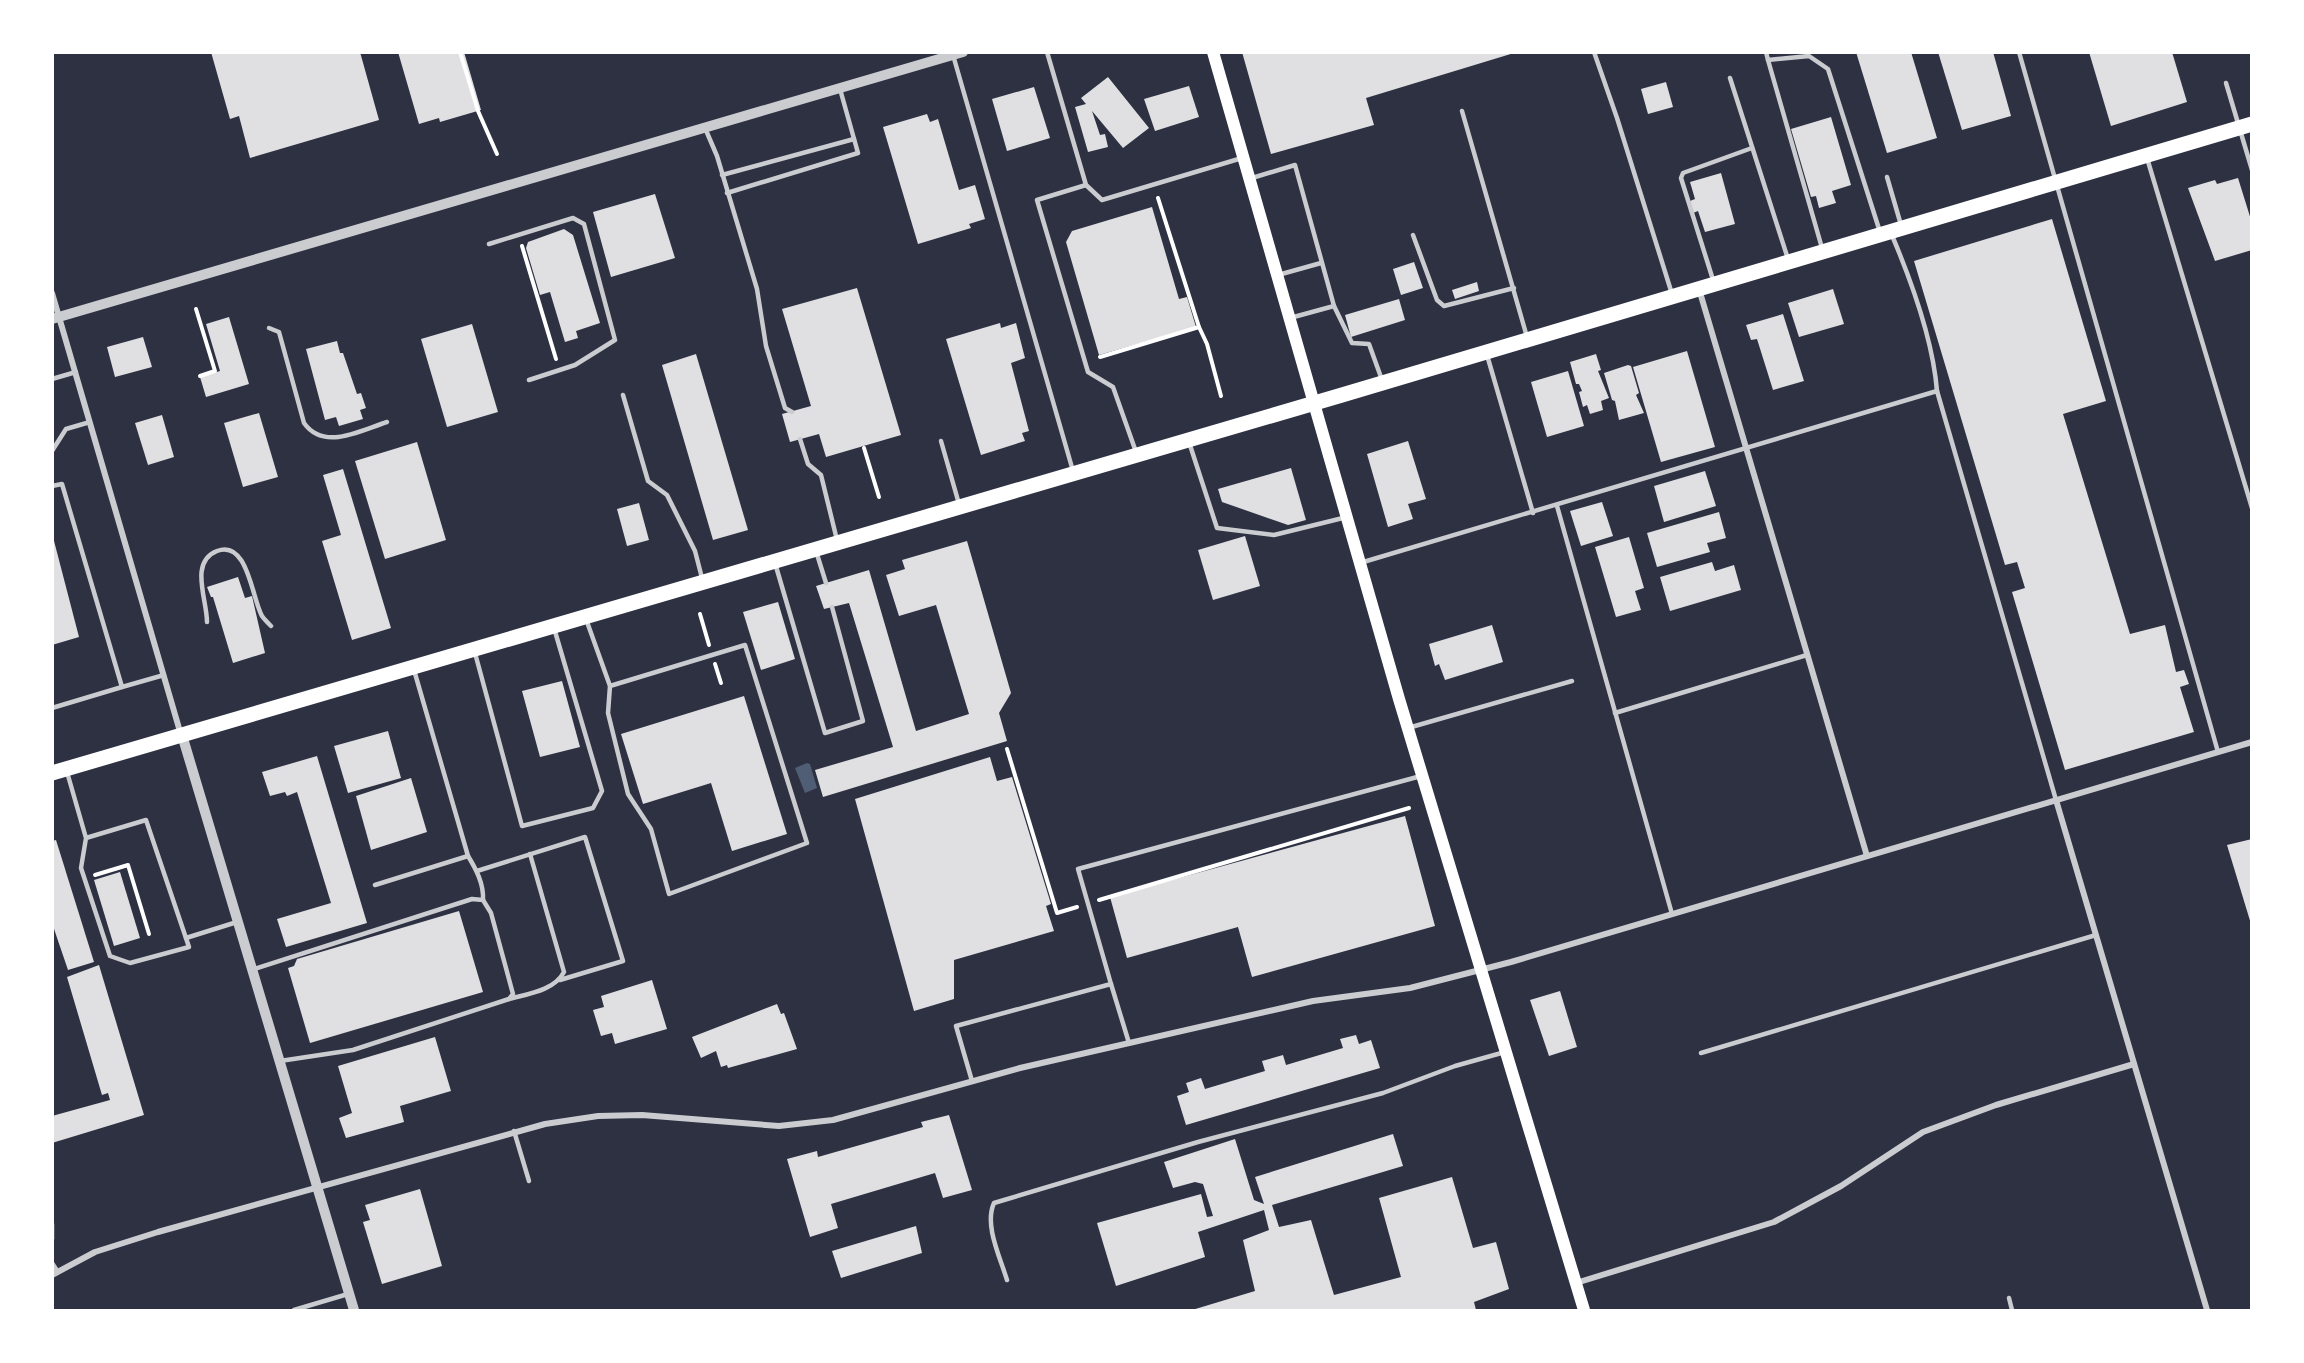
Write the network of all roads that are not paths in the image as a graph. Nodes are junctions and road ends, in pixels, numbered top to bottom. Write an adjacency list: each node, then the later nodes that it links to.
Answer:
1 (1047, 52): 23 (lane)
2 (1213, 52): 17 (main road)
3 (1594, 52): 36 (lane)
4 (1766, 52): 7 (lane)
5 (2019, 52): 22 (lane)
6 (958, 54): 10 (street); 59 (lane)
7 (1768, 60): 25 (lane); 28 (lane)
8 (1730, 78): 15 (lane)
9 (2226, 83): 12 (lane)
10 (840, 89): 13 (street); 14 (lane)
11 (1462, 111): 33 (lane)
12 (2245, 126): 16 (main road); 18 (lane)
13 (705, 128): 19 (lane); 38 (street)
14 (854, 139): 19 (lane); 24 (lane)
15 (1752, 148): 29 (lane); 32 (lane)
16 (2146, 155): 22 (main road); 63 (lane)
17 (1244, 158): 21 (main road); 23 (lane)
18 (2252, 170)
19 (722, 175): 24 (lane)
20 (1887, 177): 25 (lane)
21 (1250, 179): 30 (lane); 31 (main road)
22 (2055, 182): 25 (main road); 89 (lane)
23 (1086, 185): 58 (lane)
24 (727, 193): 50 (lane)
25 (1891, 231): 28 (main road); 47 (lane)
26 (1413, 235): 33 (lane)
27 (489, 244): 45 (lane)
28 (1823, 251): 29 (main road)
29 (1788, 262): 32 (main road)
30 (1321, 263): 31 (lane); 37 (lane)
31 (1278, 275): 39 (main road)
32 (1714, 284): 34 (main road)
33 (1514, 288): 41 (lane)
34 (1699, 289): 36 (main road); 56 (street)
35 (52, 293): 38 (street)
36 (1672, 296): 41 (main road)
37 (1334, 306): 39 (lane); 46 (lane)
38 (56, 318): 43 (street)
39 (1290, 318): 49 (main road)
40 (269, 328): 52 (lane)
41 (1528, 340): 42 (main road)
42 (1486, 352): 46 (main road); 64 (lane)
43 (76, 372): 44 (lane); 51 (street)
44 (52, 379)
45 (529, 380)
46 (1383, 383): 49 (main road)
47 (1937, 391): 56 (lane); 92 (lane)
48 (623, 395): 70 (lane)
49 (1315, 403): 54 (main road); 65 (main road)
50 (792, 412)
51 (90, 422): 57 (lane); 80 (street)
52 (387, 422)
53 (800, 439): 66 (lane)
54 (1188, 440): 58 (main road); 65 (lane)
55 (941, 441): 62 (lane)
56 (1746, 450): 61 (lane); 78 (street)
57 (52, 451)
58 (1137, 455): 59 (main road)
59 (1074, 473): 62 (main road)
60 (52, 486): 83 (lane)
61 (1557, 506): 64 (lane); 85 (lane)
62 (960, 507): 66 (main road)
63 (2252, 508)
64 (1533, 513): 69 (lane)
65 (1348, 517): 69 (main road)
66 (837, 543): 67 (main road)
67 (816, 549): 68 (main road); 71 (lane)
68 (774, 561): 70 (main road); 72 (lane)
69 (1360, 563): 86 (main road)
70 (703, 581): 73 (main road)
71 (826, 583)
72 (832, 607)
73 (585, 617): 76 (main road); 82 (lane)
74 (207, 621): 75 (lane)
75 (271, 626)
76 (554, 626): 77 (main road); 77 (lane)
77 (474, 649): 79 (main road)
78 (1808, 655): 85 (lane); 96 (street)
79 (413, 668): 87 (main road); 95 (lane)
80 (164, 675): 83 (lane); 87 (street)
81 (1572, 681): 86 (lane)
82 (610, 686): 82 (lane)
83 (122, 687): 84 (lane)
84 (52, 708)
85 (1615, 713): 100 (lane)
86 (1408, 728): 91 (main road)
87 (182, 735): 90 (main road); 101 (street)
88 (2252, 742): 89 (street)
89 (2218, 752): 92 (street)
90 (59, 771): 93 (lane)
91 (1422, 775): 105 (main road); 107 (lane)
92 (2056, 800): 96 (street); 102 (street)
93 (86, 838): 103 (lane); 103 (lane)
94 (530, 854): 97 (lane); 106 (lane); 106 (lane)
95 (468, 855): 97 (lane); 98 (lane)
96 (1867, 856): 100 (street)
97 (477, 871): 99 (lane)
98 (375, 885)
99 (483, 900): 104 (lane); 108 (lane)
100 (1672, 914): 105 (street)
101 (237, 922): 103 (lane); 104 (street)
102 (2096, 935): 111 (lane); 113 (street)
103 (186, 938)
104 (251, 970): 112 (street)
105 (1480, 970): 109 (street); 110 (main road)
106 (560, 980): 108 (lane)
107 (1111, 984): 109 (lane); 114 (lane)
108 (509, 999): 112 (lane)
109 (1129, 1043): 114 (street)
110 (1505, 1052): 122 (lane); 123 (main road)
111 (1701, 1053)
112 (279, 1062): 117 (street)
113 (2134, 1064): 123 (street); 130 (street)
114 (972, 1081): 115 (street)
115 (514, 1131): 116 (lane); 117 (street)
116 (529, 1181)
117 (316, 1188): 121 (street); 124 (street)
118 (52, 1224): 119 (lane)
119 (53, 1236)
120 (52, 1263): 121 (lane)
121 (55, 1273)
122 (1007, 1280)
123 (1576, 1283): 128 (main road)
124 (348, 1294): 126 (lane); 127 (street)
125 (2009, 1298): 129 (lane)
126 (294, 1311)
127 (354, 1311)
128 (1584, 1311)
129 (2013, 1311)
130 (2207, 1311)

